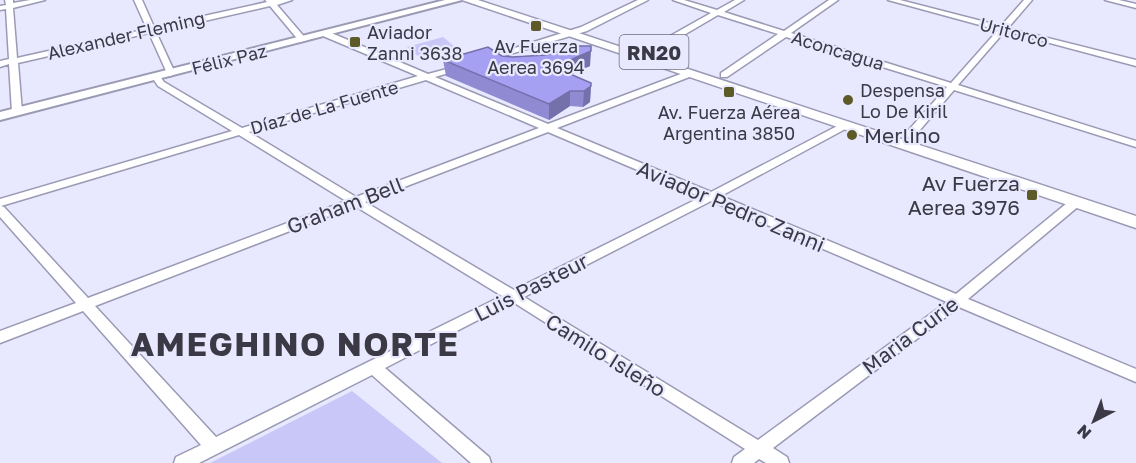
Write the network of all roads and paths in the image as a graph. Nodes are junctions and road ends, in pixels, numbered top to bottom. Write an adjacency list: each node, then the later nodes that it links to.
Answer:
1 (41, 0): 15 (street)
2 (138, 0): 21 (street)
3 (288, 0): 14 (street, Alexander Fleming)
4 (457, 0): 23 (main road, Félix Paz)
5 (467, 0): 22 (main road, RN20)
6 (492, 0): 19 (main road, RN20)
7 (644, 0): 19 (street)
8 (677, 0): 18 (street, Aconcagua)
9 (740, 0): 18 (street)
10 (834, 0): 24 (street)
11 (892, 0): 20 (street, Uritorco)
12 (1028, 0): 20 (street)
13 (1109, 0): 16 (street)
14 (270, 2): 21 (street, Alexander Fleming); 25 (street)
15 (10, 3): 17 (street); 27 (street)
16 (1136, 6)
17 (0, 8)
18 (718, 13): 24 (street, Aconcagua); 26 (street)
19 (584, 29): 22 (street); 26 (main road, RN20)
20 (1003, 29): 30 (street, Uritorco); 37 (street)
21 (152, 30): 27 (street, Alexander Fleming); 32 (street)
22 (567, 33): 28 (street); 33 (main road, RN20)
23 (326, 34): 25 (main road, Félix Paz); 36 (street, Aviador Pedro Zanni)
24 (784, 34): 34 (street); 37 (street, Aconcagua)
25 (303, 40): 32 (main road, Félix Paz)
26 (650, 51): 34 (main road, RN20)
27 (14, 60): 29 (street, Alexander Fleming); 38 (street)
28 (480, 60)
29 (0, 63)
30 (1136, 63)
31 (469, 64): 36 (street, Díaz de La Fuente)
32 (171, 73): 35 (main road, Félix Paz)
33 (689, 74): 40 (main road, RN20); 41 (street, Graham Bell)
34 (724, 75): 43 (main road, RN20)
35 (156, 77): 38 (main road, Félix Paz); 42 (street, Camilo Isleño)
36 (425, 77): 41 (street, Aviador Pedro Zanni); 42 (street, Díaz de La Fuente)
37 (952, 86): 43 (street); 44 (street, Aconcagua)
38 (17, 112): 39 (main road, Félix Paz)
39 (0, 116)
40 (846, 125): 45 (street, Luis Pasteur); 47 (main road, RN20)
41 (546, 128): 45 (street, Aviador Pedro Zanni); 46 (street, Graham Bell)
42 (240, 132): 46 (street, Camilo Isleño); 48 (street, Díaz de La Fuente)
43 (910, 135): 49 (main road, RN20)
44 (1136, 144)
45 (710, 197): 52 (street, Luis Pasteur); 53 (street, Aviador Pedro Zanni)
46 (354, 202): 52 (street, Camilo Isleño); 54 (street, Graham Bell)
47 (1076, 202): 51 (main road, RN20); 53 (street, Maria Curie)
48 (0, 203)
49 (1136, 208)
50 (0, 210): 54 (street)
51 (1136, 222)
52 (513, 296): 56 (street, Luis Pasteur); 59 (street, Camilo Isleño)
53 (956, 302): 57 (street, Aviador Pedro Zanni); 59 (street, Maria Curie)
54 (86, 304): 55 (street, Graham Bell); 58 (street)
55 (0, 337)
56 (373, 367): 58 (street, Luis Pasteur); 61 (street)
57 (1136, 376)
58 (214, 447): 60 (street, Luis Pasteur)
59 (758, 449): 62 (street, Maria Curie); 63 (street, Camilo Isleño)
60 (182, 463)
61 (483, 463)
62 (740, 463)
63 (781, 463)

